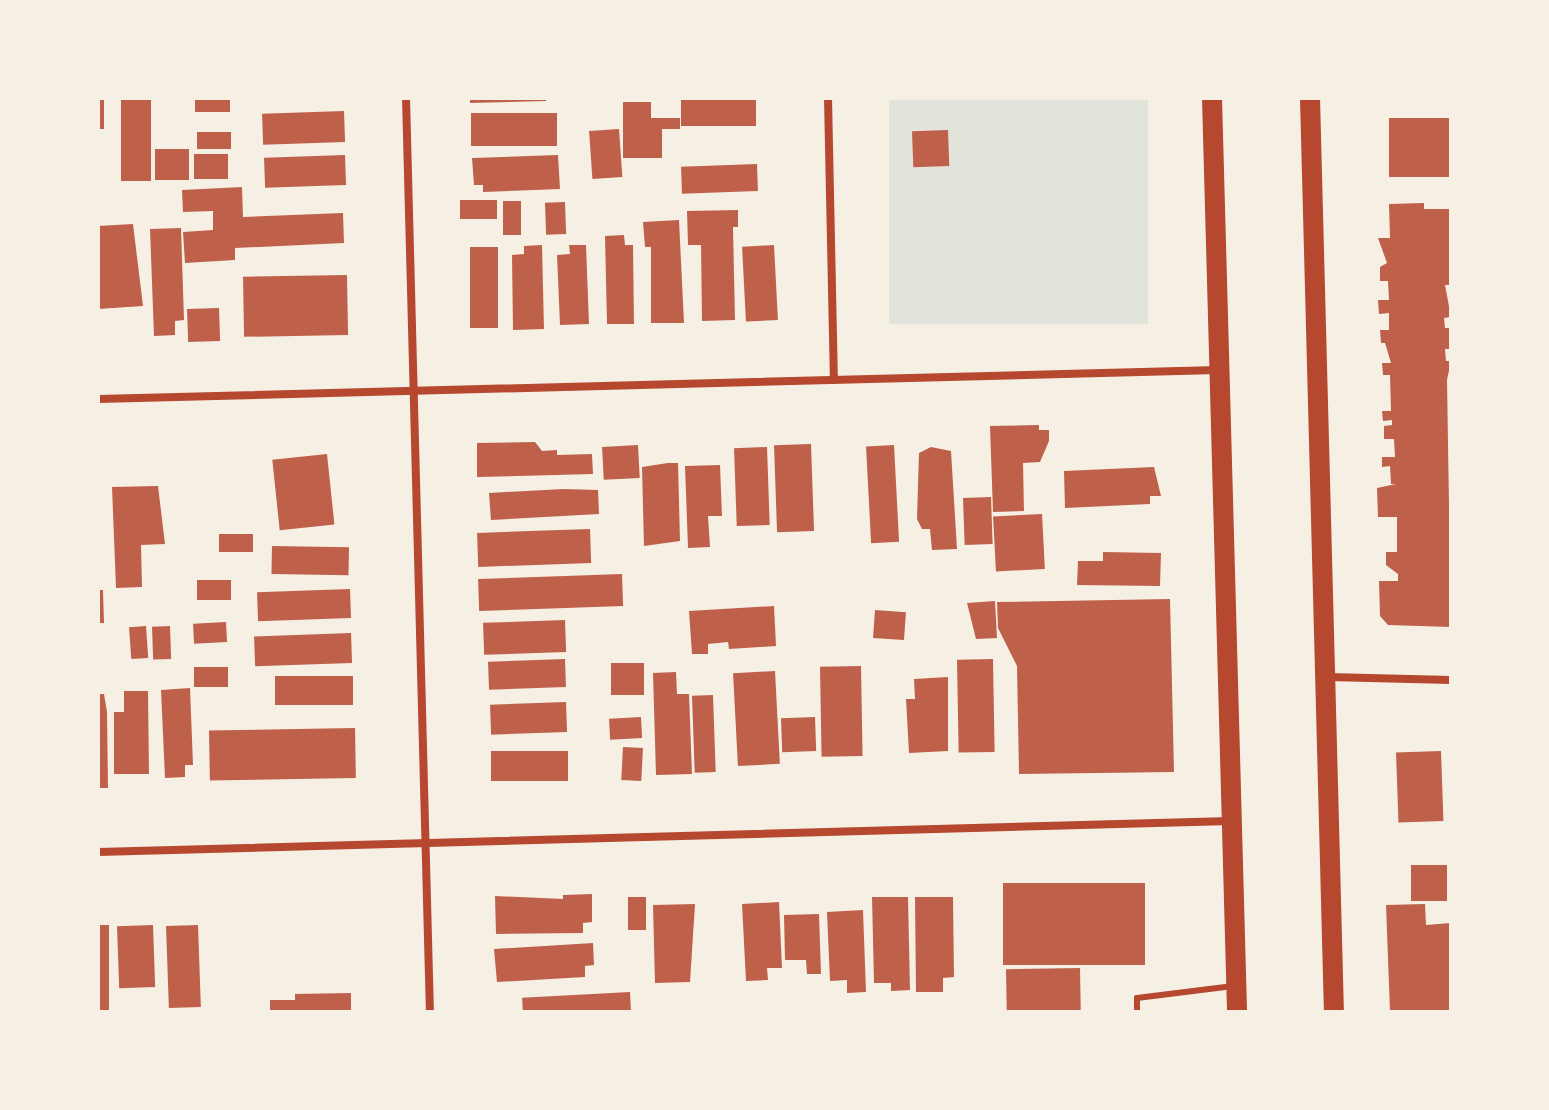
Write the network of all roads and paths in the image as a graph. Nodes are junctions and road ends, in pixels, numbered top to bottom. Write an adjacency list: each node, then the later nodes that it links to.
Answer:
1 (406, 98): 7 (street)
2 (828, 98): 6 (street)
3 (1212, 98): 5 (main road)
4 (1310, 98): 9 (main road)
5 (1219, 370): 6 (street); 11 (main road)
6 (834, 380): 7 (street)
7 (414, 390): 8 (street); 12 (street)
8 (98, 399)
9 (1326, 677): 10 (street); 18 (main road)
10 (1451, 680)
11 (1232, 821): 12 (street); 14 (main road)
12 (425, 845): 13 (street); 15 (street)
13 (98, 852)
14 (1237, 985): 16 (lane); 17 (main road)
15 (430, 1012)
16 (1137, 1012)
17 (1237, 1012)
18 (1334, 1012)

